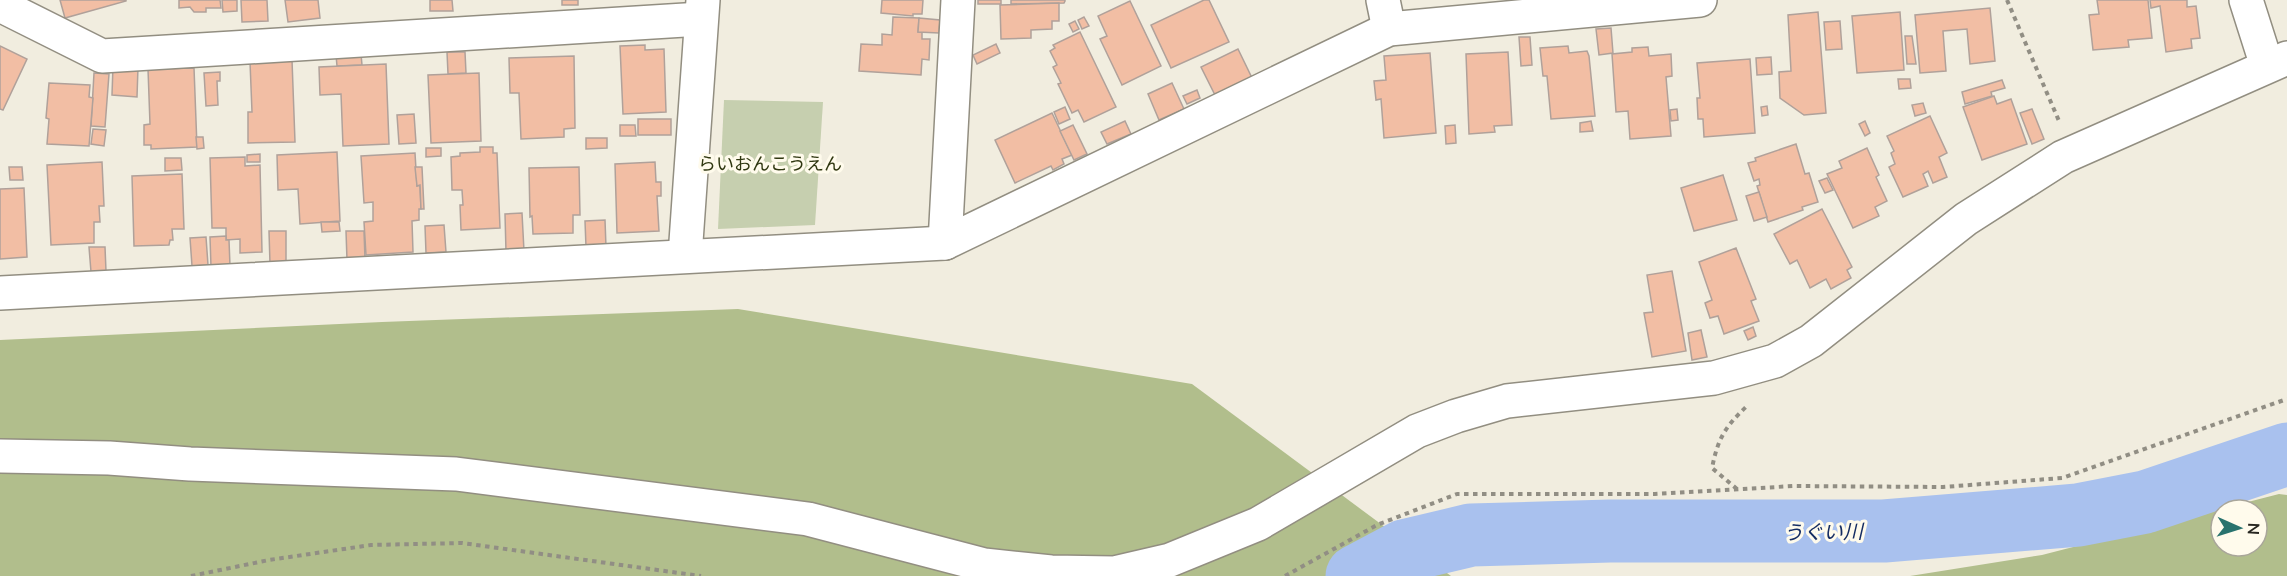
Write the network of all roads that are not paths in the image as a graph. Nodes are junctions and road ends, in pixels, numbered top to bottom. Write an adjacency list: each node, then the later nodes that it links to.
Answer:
1 (958, 0): 8 (street)
2 (1700, 0): 6 (street)
3 (2246, 0): 7 (street)
4 (0, 5): 5 (street)
5 (702, 9): 9 (street)
6 (1386, 14): 8 (street)
7 (2277, 62): 11 (street)
8 (945, 243): 9 (street)
9 (685, 256): 10 (street)
10 (0, 293)
11 (0, 456)

